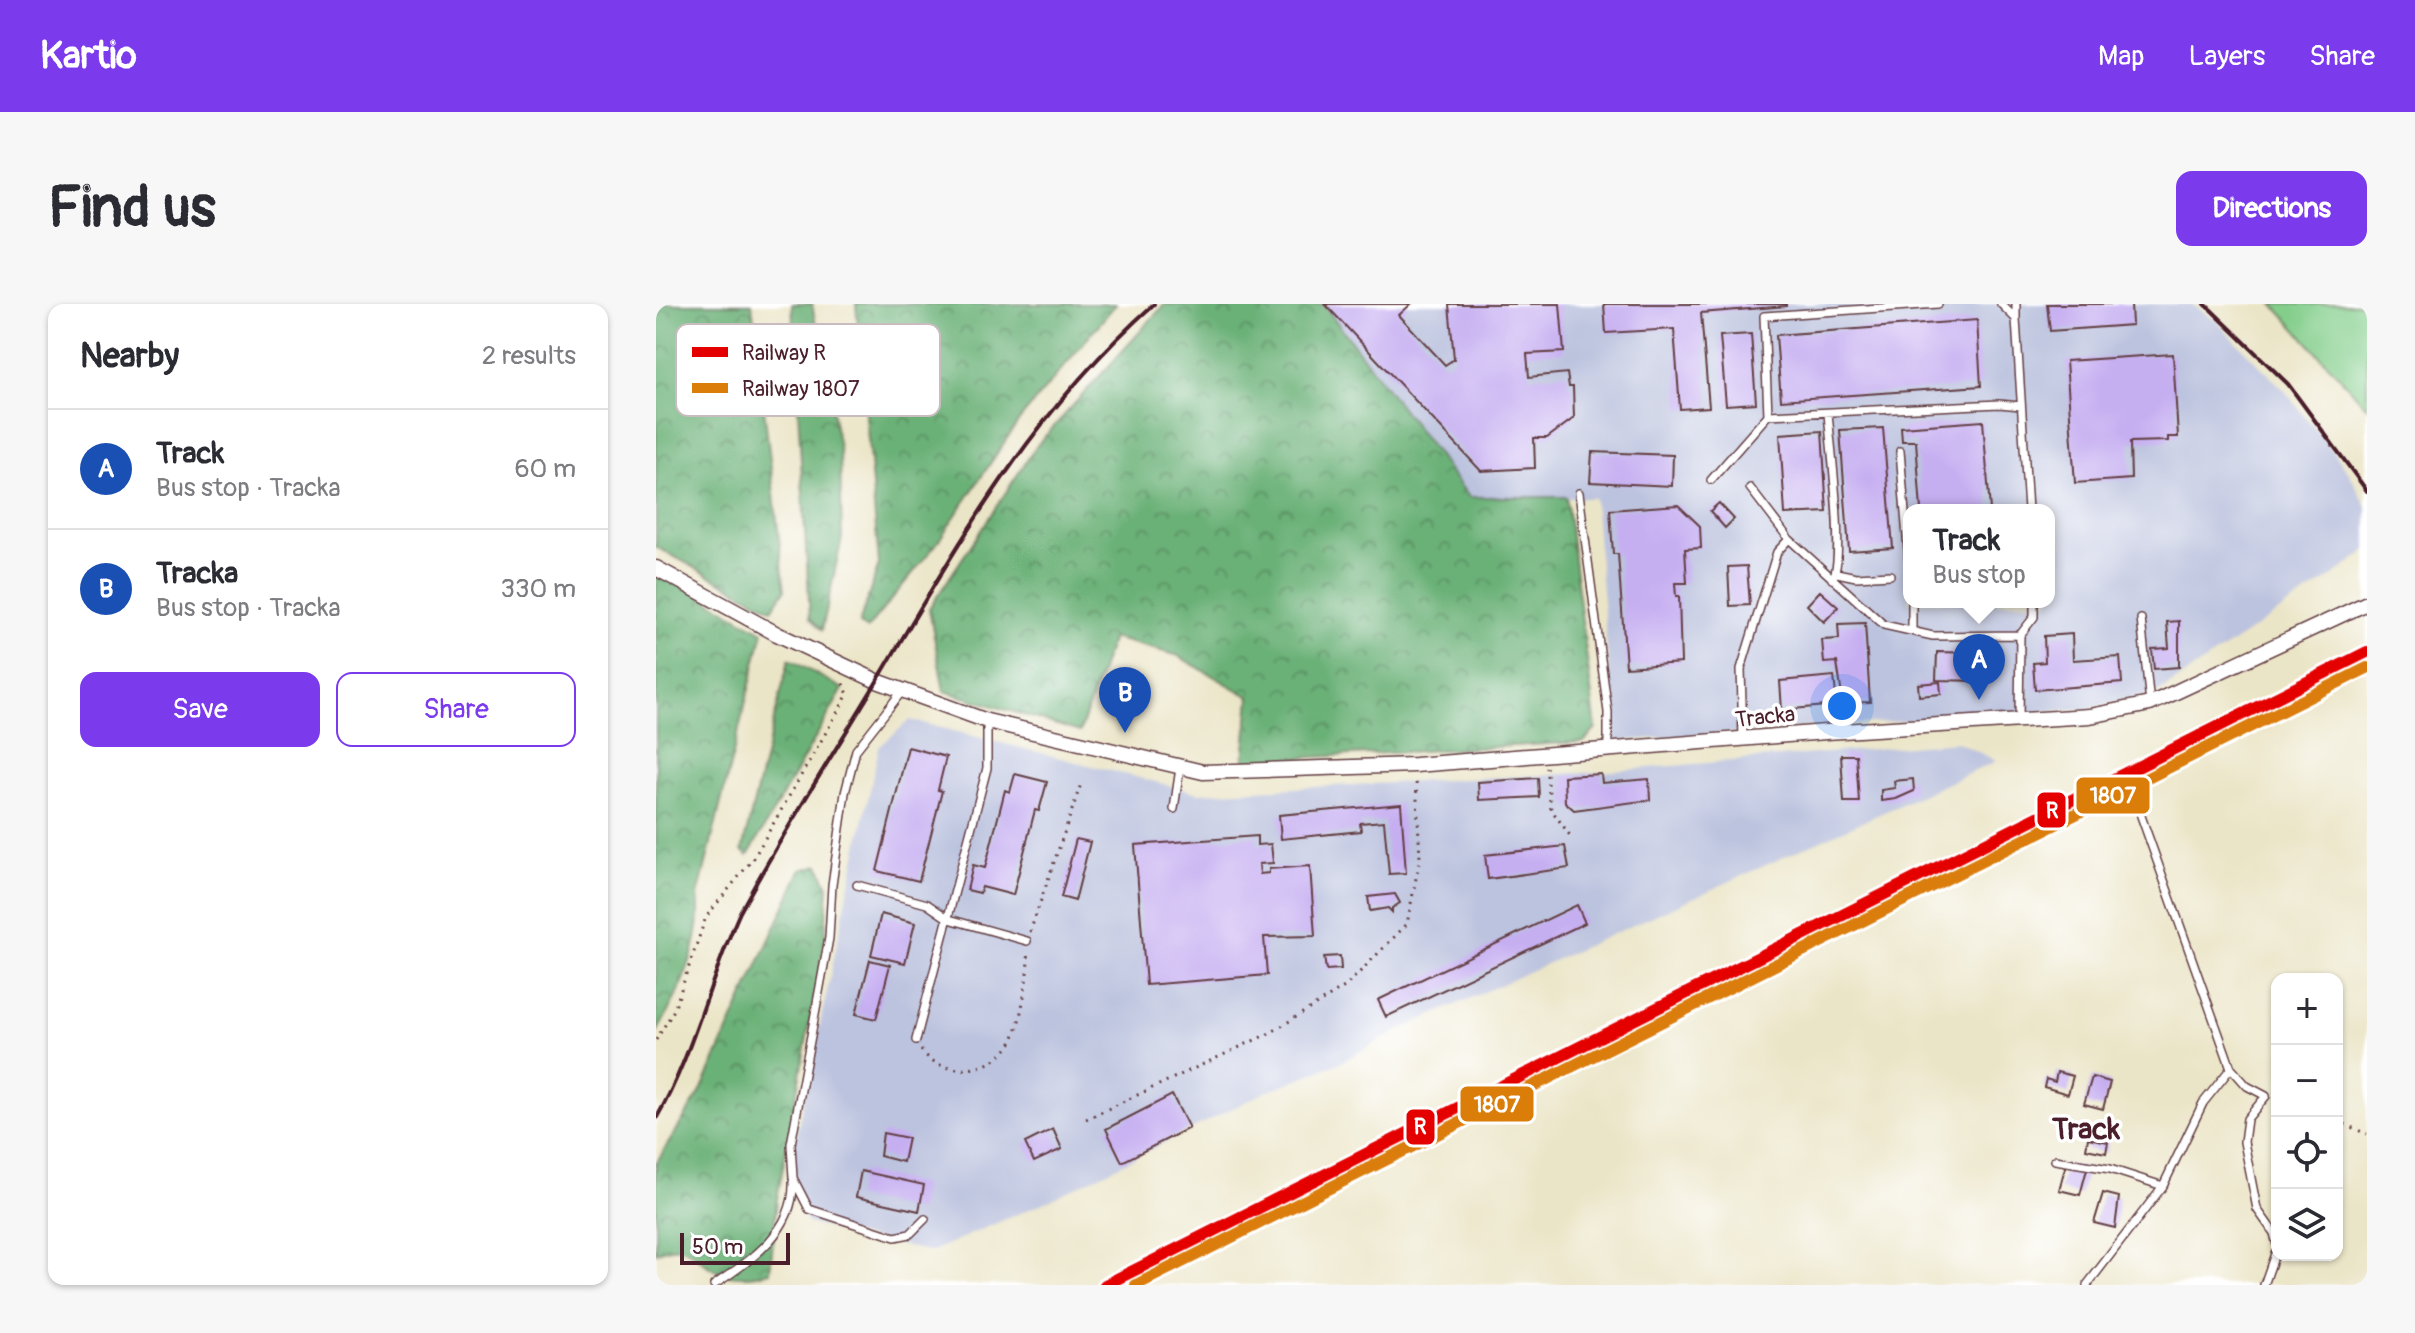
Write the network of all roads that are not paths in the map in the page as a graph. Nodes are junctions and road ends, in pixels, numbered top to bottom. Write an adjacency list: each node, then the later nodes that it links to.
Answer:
1 (1938, 304): 7 (lane)
2 (2001, 304): 4 (lane)
3 (2016, 304): 4 (lane)
4 (2016, 319): 5 (lane)
5 (2021, 406): 6 (lane); 13 (lane)
6 (1828, 413): 7 (lane); 17 (lane)
7 (1768, 415): 9 (lane)
8 (1900, 451): 12 (lane)
9 (1711, 480)
10 (1750, 488): 14 (lane)
11 (1579, 493): 29 (lane)
12 (1904, 504)
13 (2028, 504)
14 (1789, 539): 17 (lane); 28 (lane)
15 (656, 568): 24 (street, Tracka)
16 (1890, 575): 17 (lane)
17 (1835, 576): 22 (lane)
18 (2367, 603): 25 (street, Tracka)
19 (1912, 608): 22 (lane)
20 (2034, 608): 23 (lane)
21 (2141, 619): 25 (lane)
22 (1912, 631): 23 (lane)
23 (2020, 635): 27 (lane)
24 (903, 690): 26 (street, Tracka); 39 (lane)
25 (2150, 704): 27 (street, Tracka)
26 (987, 721): 30 (street, Tracka); 34 (lane)
27 (2019, 721): 28 (street, Tracka)
28 (1743, 741): 29 (street, Tracka)
29 (1608, 750): 30 (street, Tracka)
30 (1180, 768): 31 (lane)
31 (1174, 809)
32 (2141, 816): 37 (lane)
33 (857, 885): 34 (lane)
34 (949, 919): 35 (lane); 36 (lane)
35 (1027, 941)
36 (916, 1040)
37 (2231, 1068): 40 (lane); 42 (lane)
38 (2055, 1160): 40 (lane)
39 (793, 1178): 41 (lane); 44 (lane)
40 (2163, 1186): 45 (lane)
41 (925, 1219)
42 (2271, 1229)
43 (2272, 1261): 46 (lane)
44 (714, 1285)
45 (2087, 1285)
46 (2264, 1285)

